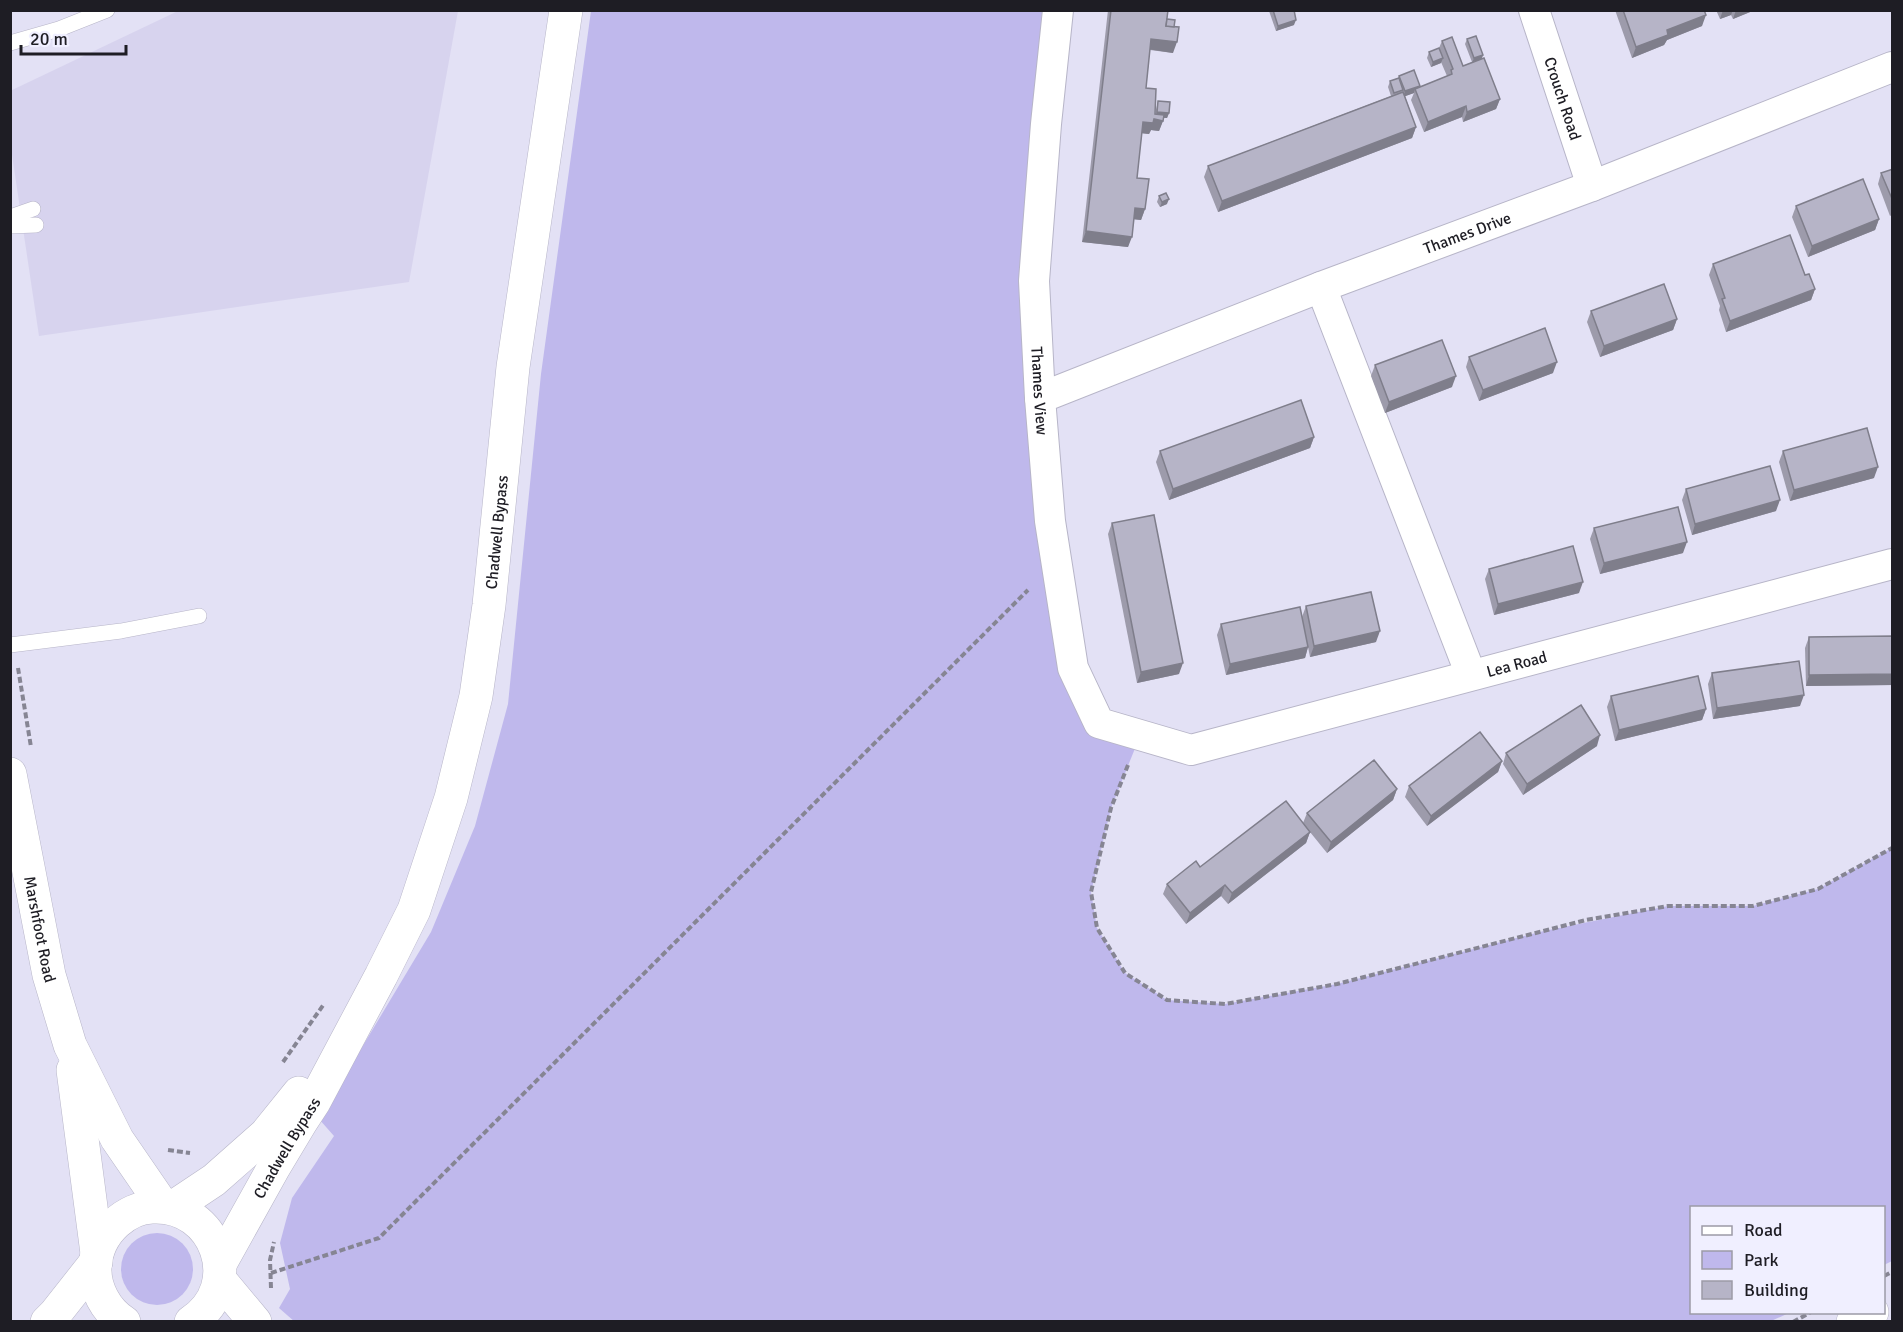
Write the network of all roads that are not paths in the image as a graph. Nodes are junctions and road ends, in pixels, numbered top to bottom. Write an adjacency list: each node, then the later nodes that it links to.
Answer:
1 (107, 10): 5 (lane)
2 (566, 10): 20 (main road, Chadwell Bypass)
3 (1058, 10): 13 (street, Thames View)
4 (1534, 10): 7 (street, Crouch Road)
5 (10, 43)
6 (1893, 67): 7 (street, Thames Drive)
7 (1592, 186): 12 (street, Thames Drive)
8 (33, 209): 9 (lane)
9 (10, 217)
10 (36, 225): 11 (lane)
11 (10, 226)
12 (1321, 287): 13 (street, Thames Drive); 17 (street)
13 (1040, 398): 18 (street, Thames View)
14 (1893, 564): 17 (street, Lea Road)
15 (199, 616): 16 (lane)
16 (10, 645)
17 (1472, 675): 18 (street, Lea Road)
18 (1140, 736)
19 (10, 774): 21 (main road, Marshfoot Road)
20 (350, 1032): 22 (main road, Chadwell Bypass); 24 (main road, Chadwell Bypass)
21 (70, 1045): 22 (main road, Marshfoot Road); 23 (main road, Marshfoot Road)
22 (168, 1207): 23 (main road); 24 (main road)
23 (96, 1257): 26 (main road); 27 (main road, Marshfoot Road)
24 (220, 1272): 28 (main road, Chadwell Bypass); 29 (main road)
25 (1868, 1314): 30 (main road)
26 (47, 1322)
27 (124, 1322)
28 (192, 1322)
29 (255, 1322)
30 (1853, 1322)

